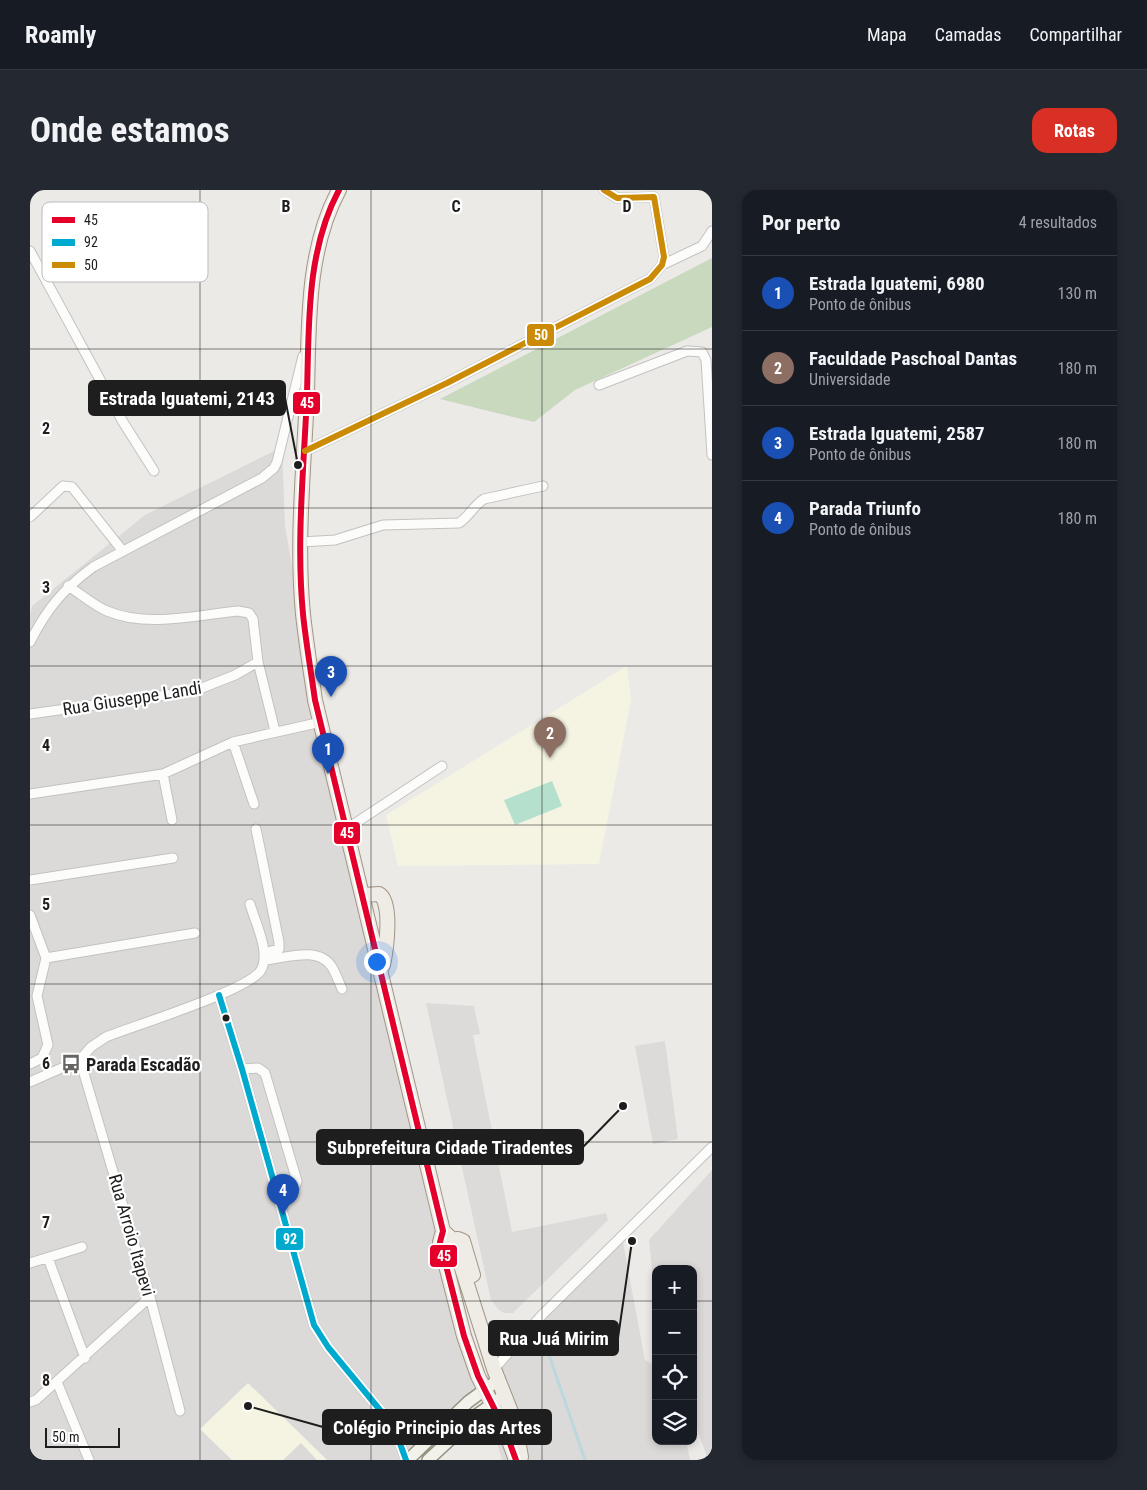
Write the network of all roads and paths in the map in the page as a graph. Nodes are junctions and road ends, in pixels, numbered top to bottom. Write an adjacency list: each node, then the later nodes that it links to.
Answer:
1 (339, 190): 8 (main road)
2 (604, 190): 5 (street)
3 (712, 231): 5 (street)
4 (30, 251): 6 (street)
5 (662, 265): 10 (street)
6 (42, 273)
7 (47, 282): 12 (street)
8 (309, 334): 10 (main road); 16 (street)
9 (600, 385): 11 (street)
10 (305, 451): 15 (main road)
11 (712, 454)
12 (154, 471)
13 (542, 486): 15 (street)
14 (32, 511): 16 (street)
15 (301, 542): 21 (main road)
16 (122, 550): 17 (street)
17 (68, 586): 18 (street); 19 (street)
18 (30, 642)
19 (258, 662): 20 (street, Rua Giuseppe Landi); 22 (street)
20 (30, 714)
21 (321, 722): 22 (street); 29 (main road)
22 (275, 731): 23 (street)
23 (233, 742): 25 (street); 27 (street)
24 (442, 766): 29 (street)
25 (163, 774): 26 (street); 28 (street)
26 (30, 794)
27 (254, 804)
28 (172, 820)
29 (348, 828): 33 (main road)
30 (256, 830): 37 (street)
31 (173, 858): 32 (street)
32 (30, 880)
33 (364, 895): 39 (main road); 39 (main road)
34 (250, 904): 37 (street)
35 (30, 915): 38 (street)
36 (195, 933): 38 (street)
37 (264, 956): 40 (street); 41 (street)
38 (46, 958): 43 (street)
39 (382, 971): 48 (main road)
40 (342, 989)
41 (219, 995): 42 (street); 44 (street)
42 (80, 1060): 45 (street); 52 (street, Rua Arroio Itapevi)
43 (30, 1064)
44 (242, 1069): 47 (street); 47 (street)
45 (30, 1082)
46 (712, 1147): 55 (street)
47 (278, 1198): 62 (street)
48 (445, 1238): 53 (main road); 55 (main road)
49 (82, 1248): 50 (street)
50 (48, 1258): 51 (street); 54 (street)
51 (30, 1263)
52 (150, 1297): 54 (street); 61 (street, Rua Arroio Itapevi)
53 (469, 1350): 55 (main road); 57 (main road)
54 (85, 1358): 56 (street)
55 (496, 1374): 57 (main road); 58 (main road)
56 (57, 1382): 59 (street); 66 (street)
57 (485, 1390): 60 (main road); 65 (main road)
58 (505, 1395): 60 (main road); 70 (main road)
59 (30, 1402)
60 (492, 1404): 63 (main road); 64 (main road)
61 (180, 1411)
62 (394, 1427): 65 (street); 67 (street)
63 (462, 1428): 64 (main road); 68 (main road)
64 (505, 1430): 69 (main road)
65 (430, 1438): 67 (main road)
66 (89, 1460)
67 (407, 1460)
68 (428, 1460)
69 (516, 1460)
70 (521, 1460)

